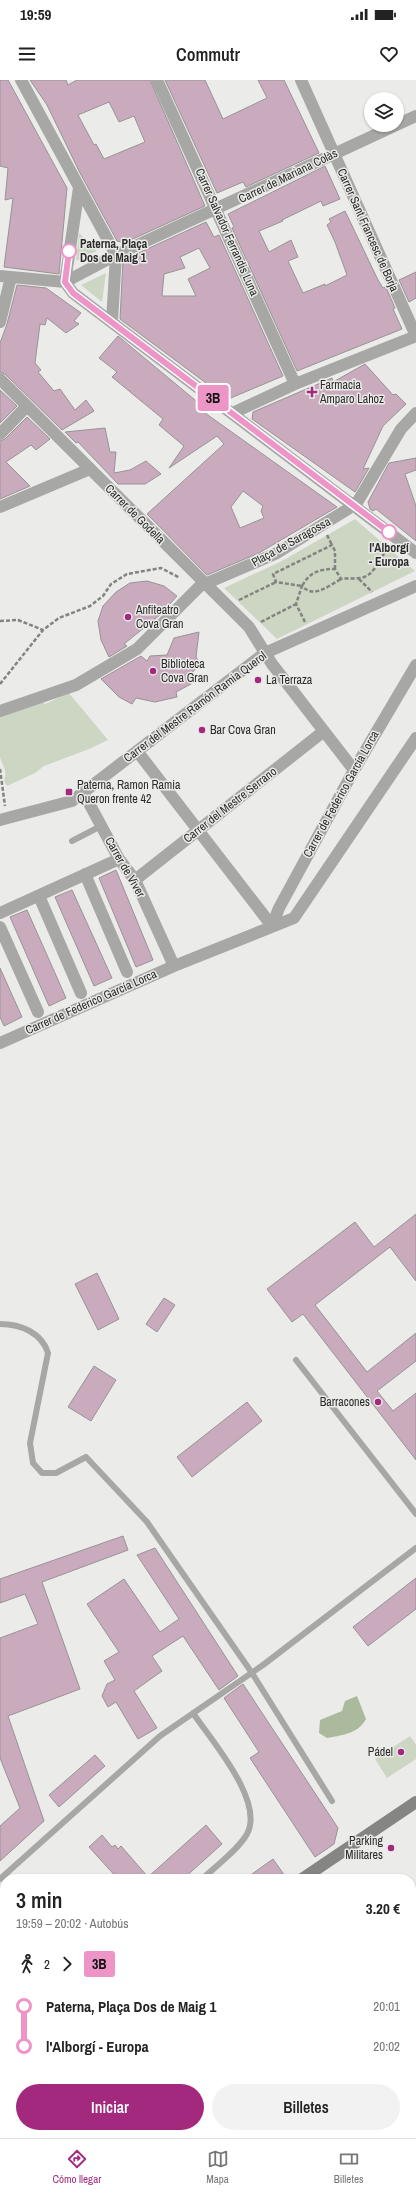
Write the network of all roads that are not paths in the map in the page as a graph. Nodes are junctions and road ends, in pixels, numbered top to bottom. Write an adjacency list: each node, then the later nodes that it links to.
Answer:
1 (21, 80): 6 (street)
2 (157, 80): 7 (street, Carrer Salvador Ferrandis Luna)
3 (301, 80): 5 (street, Carrer Sant Francesc de Borja)
4 (416, 116): 5 (street, Carrer de Mariana Colàs)
5 (334, 154): 7 (street, Carrer de Mariana Colàs); 13 (street, Carrer Sant Francesc de Borja)
6 (78, 188): 8 (street); 10 (street)
7 (218, 210): 8 (street, Carrer de Mariana Colàs); 15 (street, Carrer Salvador Ferrandis Luna)
8 (116, 255): 10 (street, Carrer de Mariana Colàs); 11 (street)
9 (5, 276): 10 (street); 12 (street)
10 (65, 282): 11 (street)
11 (112, 321): 17 (street)
12 (0, 322)
13 (416, 336): 15 (street)
14 (0, 379): 16 (street, Carrer de Godella)
15 (296, 384): 17 (street)
16 (27, 406): 19 (street); 20 (street, Carrer de Godella)
17 (233, 413): 21 (street)
18 (416, 413): 21 (street, Plaça de Saragossa)
19 (0, 434)
20 (90, 469): 22 (street); 24 (street, Carrer de Godella)
21 (354, 505): 23 (street); 24 (street, Plaça de Saragossa)
22 (0, 508)
23 (416, 553)
24 (205, 583): 26 (street, Carrer de Godella); 28 (street, Plaça de Saragossa)
25 (416, 586): 26 (street, Carrer del Mestre Ramón Ramia Querol)
26 (265, 653): 29 (street, Carrer de Godella); 31 (street, Carrer del Mestre Ramón Ramia Querol)
27 (416, 665): 32 (street, Carrer de Federico García Lorca)
28 (0, 711)
29 (324, 731): 32 (street, Carrer de Godella); 36 (street, Carrer del Mestre Serrano)
30 (416, 738): 43 (street, Carrer de Federico García Lorca)
31 (137, 751): 33 (street, Carrer del Mestre Ramón Ramia Querol); 36 (street)
32 (354, 770): 43 (street, Carrer de Federico García Lorca)
33 (83, 792): 34 (street, Carrer del Mestre Ramón Ramia Querol); 35 (street, Carrer de Viver)
34 (3, 815)
35 (101, 826): 37 (lane); 38 (street, Carrer de Viver)
36 (198, 830): 40 (street, Carrer del Mestre Serrano); 43 (street)
37 (72, 841)
38 (119, 859): 39 (street); 40 (street, Carrer de Viver)
39 (85, 874): 41 (street); 46 (street)
40 (135, 880): 45 (street, Carrer de Viver)
41 (39, 896): 42 (street); 47 (street)
42 (0, 913)
43 (272, 926): 45 (street, Carrer de Federico García Lorca)
44 (0, 928): 48 (street)
45 (174, 966): 49 (street, Carrer de Federico García Lorca)
46 (127, 972)
47 (81, 993)
48 (38, 1012)
49 (0, 1043)
50 (0, 1324): 54 (lane)
51 (296, 1360): 52 (lane)
52 (416, 1514)
53 (416, 1548): 54 (lane)
54 (252, 1673): 55 (lane); 56 (lane)
55 (194, 1713): 58 (lane); 59 (lane)
56 (332, 1801)
57 (416, 1802): 60 (street)
58 (6, 1874)
59 (207, 1874)
60 (309, 1874)

